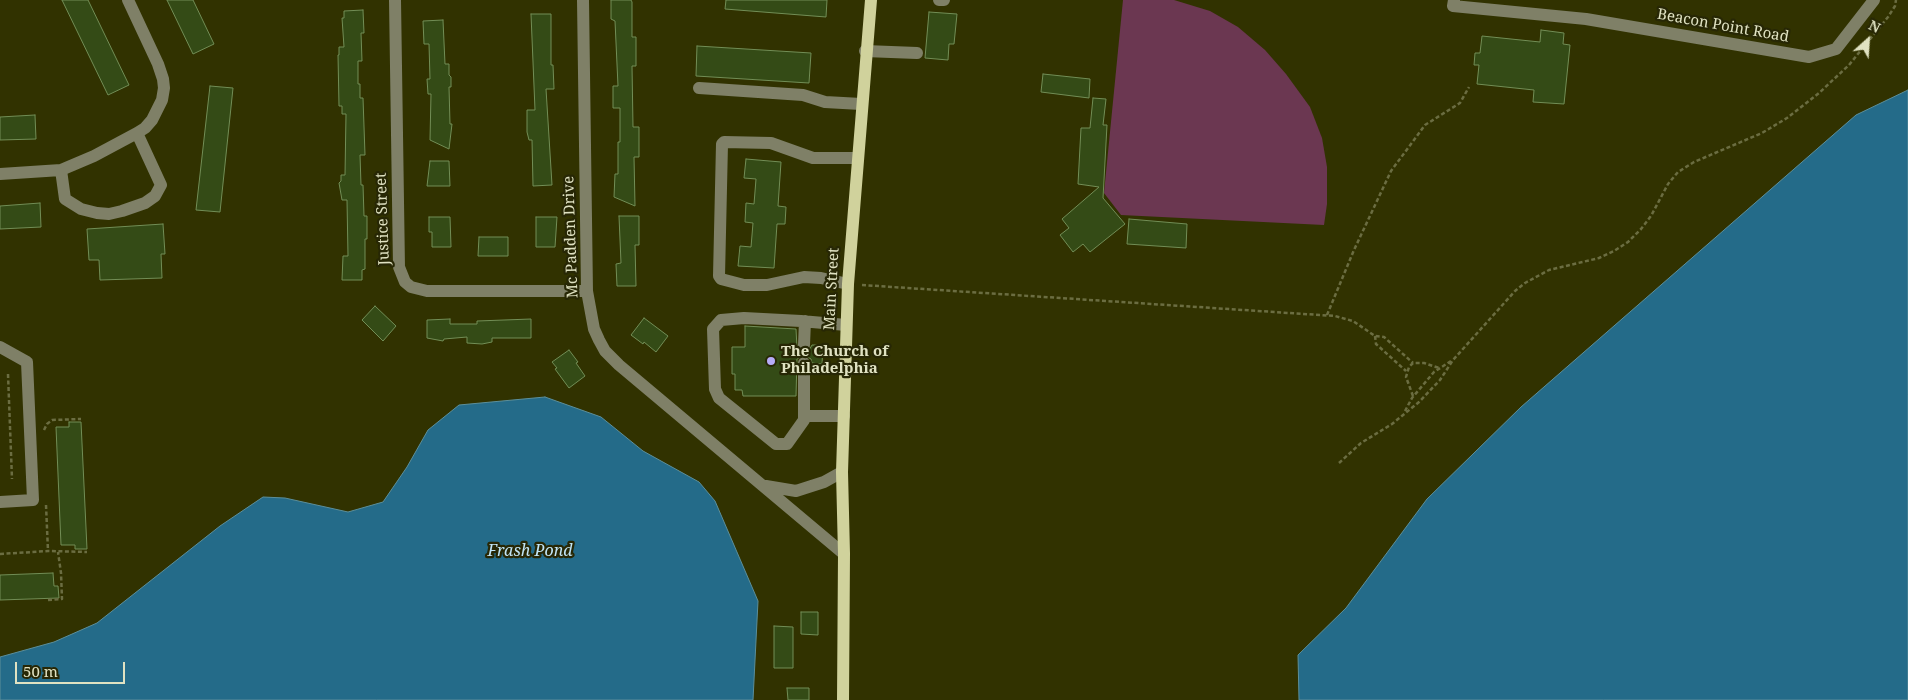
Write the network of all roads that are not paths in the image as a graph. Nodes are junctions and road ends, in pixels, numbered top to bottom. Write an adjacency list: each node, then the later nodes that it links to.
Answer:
1 (128, 0): 13 (street)
2 (395, 0): 18 (street, Justice Street)
3 (583, 0): 18 (street, Mc Padden Drive)
4 (870, 0): 9 (main road, Main Street)
5 (939, 0): 6 (street)
6 (944, 0)
7 (1874, 0): 8 (street, Beacon Point Road)
8 (1453, 3)
9 (865, 50): 10 (street); 12 (main road, Main Street)
10 (917, 53)
11 (699, 88): 12 (street)
12 (861, 104): 14 (main road, Main Street)
13 (137, 133): 15 (street); 15 (street)
14 (857, 158): 17 (main road, Main Street); 17 (street)
15 (61, 170): 16 (street)
16 (0, 174)
17 (848, 284): 20 (main road, Main Street)
18 (587, 291): 27 (street, Mc Padden Drive)
19 (805, 321): 20 (street); 21 (street); 24 (street)
20 (846, 325): 25 (main road, Main Street)
21 (804, 345)
22 (0, 347): 28 (street)
23 (804, 363): 24 (street)
24 (804, 416): 25 (street)
25 (844, 416): 26 (main road, Main Street)
26 (842, 472): 27 (street, Mc Padden Drive); 29 (main road, Main Street)
27 (764, 485): 29 (street, Mc Padden Drive)
28 (0, 502)
29 (844, 554): 30 (main road, Main Street)
30 (843, 700)

